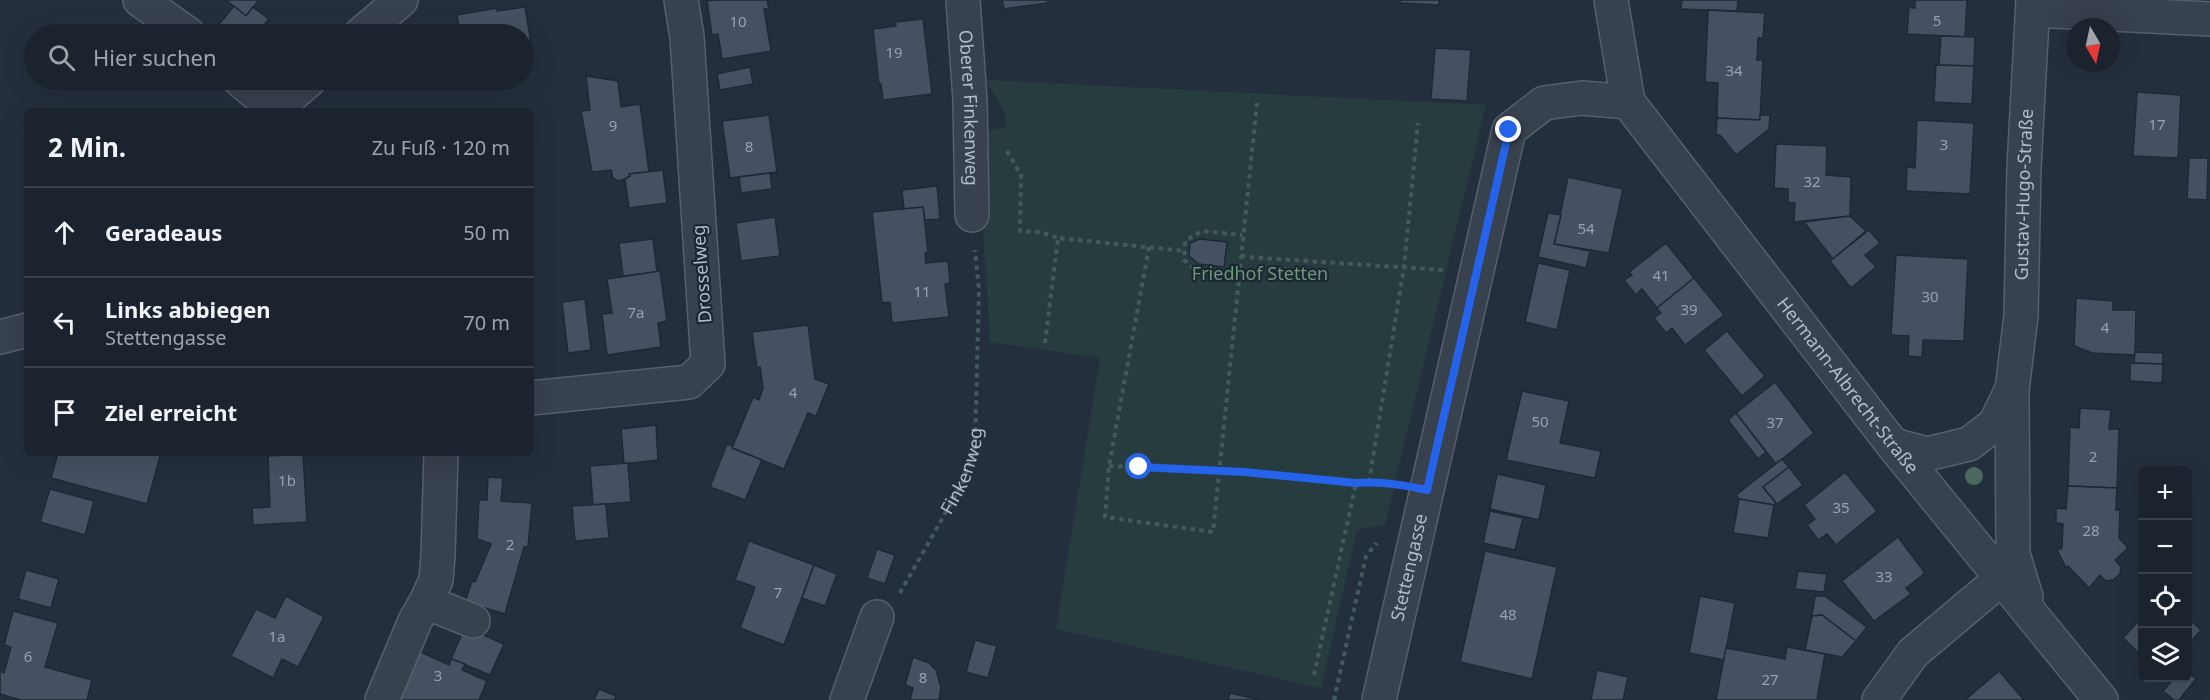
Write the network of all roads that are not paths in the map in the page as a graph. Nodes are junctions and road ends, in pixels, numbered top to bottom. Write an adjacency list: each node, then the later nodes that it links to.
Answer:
1 (141, 0): 8 (street)
2 (401, 0): 9 (street)
3 (681, 0): 19 (street, Drosselweg)
4 (963, 0): 15 (street, Oberer Finkenweg)
5 (1611, 0): 12 (street)
6 (2033, 5): 7 (street); 18 (street, Gustav-Hugo-Straße)
7 (2210, 19)
8 (174, 24)
9 (373, 24)
10 (251, 90): 13 (street)
11 (297, 90): 14 (street)
12 (1628, 102): 20 (street, Hermann-Albrecht-Straße); 29 (street, Stettengasse)
13 (272, 108)
14 (276, 108)
15 (972, 215)
16 (24, 331): 17 (street)
17 (0, 337)
18 (2012, 390): 20 (street, Gustav-Hugo-Straße); 24 (street, Gustav-Hugo-Straße)
19 (534, 399)
20 (1893, 445): 22 (street, Hermann-Albrecht-Straße)
21 (441, 456): 23 (street)
22 (2002, 578): 24 (street, Hermann-Albrecht-Straße); 30 (street)
23 (426, 602): 26 (street); 27 (street)
24 (2032, 616): 31 (street, Hermann-Albrecht-Straße)
25 (877, 617): 28 (street)
26 (473, 621)
27 (382, 700)
28 (847, 700)
29 (1380, 700)
30 (1879, 700)
31 (2101, 700)

